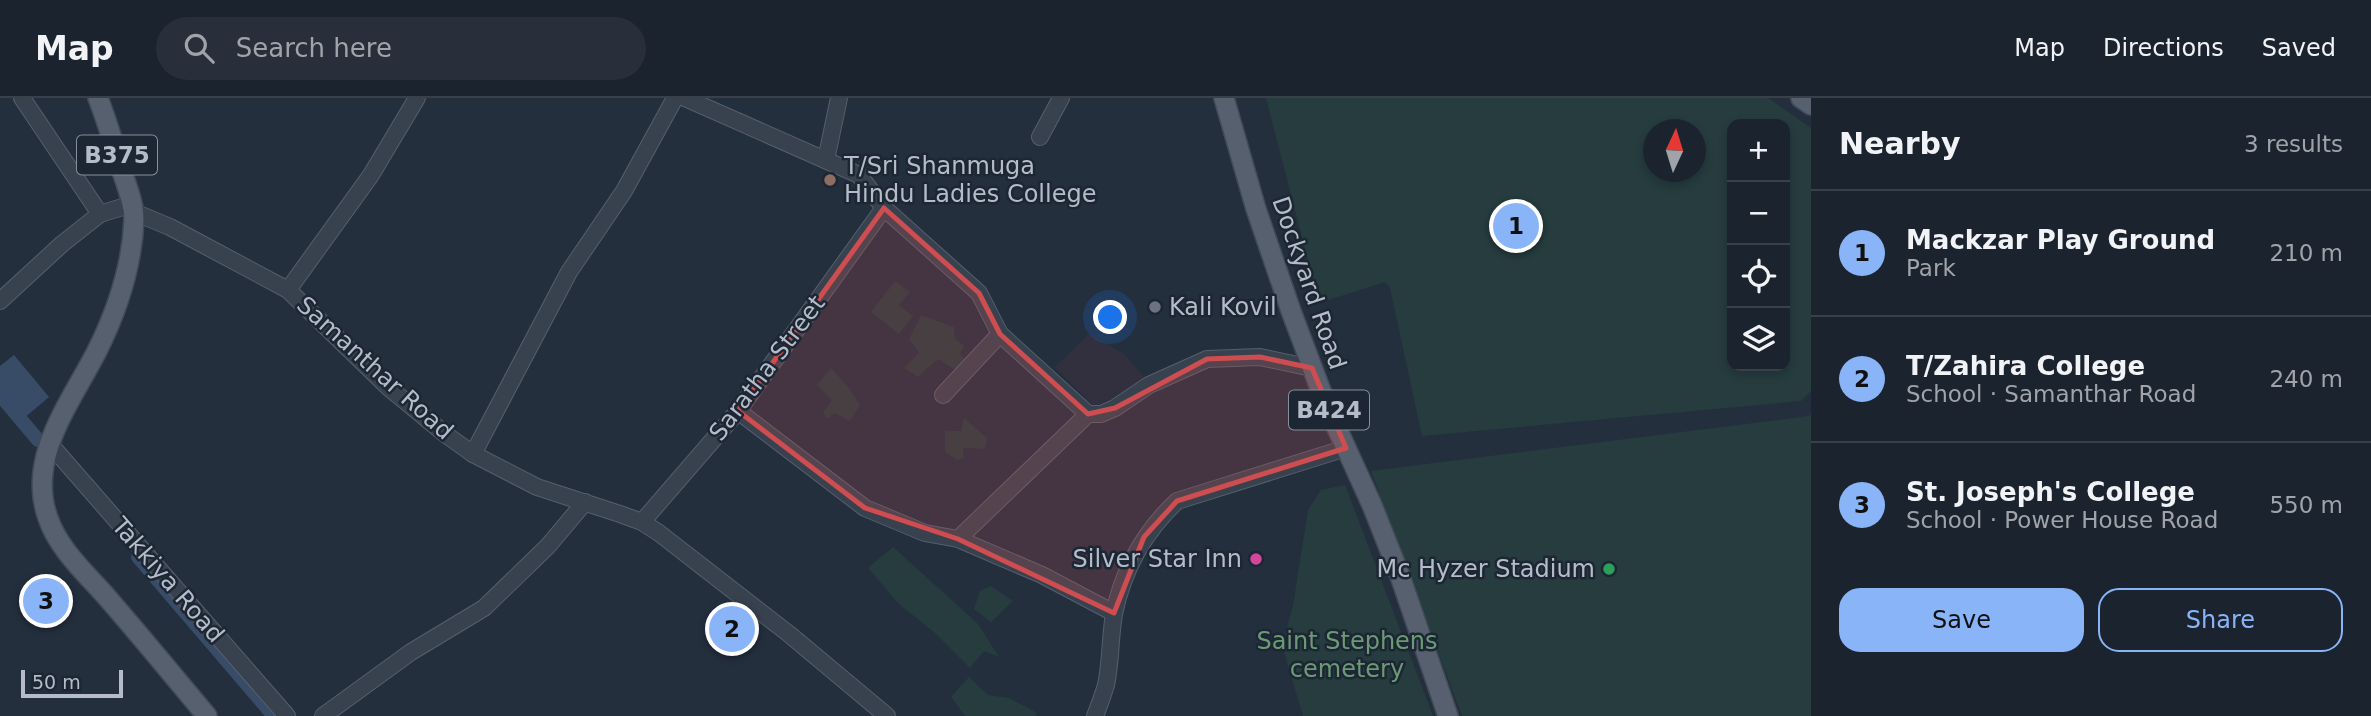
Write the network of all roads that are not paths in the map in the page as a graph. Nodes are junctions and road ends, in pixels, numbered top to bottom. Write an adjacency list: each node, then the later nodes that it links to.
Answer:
1 (22, 98): 15 (street)
2 (98, 98): 13 (main road, B375)
3 (417, 98): 16 (street)
4 (675, 98): 25 (street)
5 (685, 98): 12 (street)
6 (839, 98): 12 (street)
7 (1061, 98): 11 (street)
8 (1224, 98): 19 (main road, Dockyard Road / B424)
9 (1801, 98): 10 (main road)
10 (1811, 105)
11 (1040, 137)
12 (826, 160): 14 (street)
13 (133, 208): 15 (street); 16 (street, Samanthar Road); 23 (main road, B375)
14 (884, 208): 18 (street); 21 (street, Saratha Street)
15 (100, 214): 17 (street)
16 (288, 290): 25 (street, Samanthar Road)
17 (0, 301)
18 (1000, 334): 20 (street); 22 (street)
19 (1312, 368): 22 (street); 24 (main road, Dockyard Road / B424)
20 (943, 395)
21 (738, 411): 27 (street, Saratha Street); 28 (street)
22 (1088, 414): 28 (street)
23 (49, 443): 30 (main road, B375); 31 (street, Takkiya Road)
24 (1346, 448): 29 (street); 35 (main road, Dockyard Road / B424)
25 (473, 454): 26 (street, Samanthar Road)
26 (585, 502): 27 (street, Samanthar Road); 32 (street)
27 (642, 522): 33 (street, Samanthar Road)
28 (958, 539): 29 (street)
29 (1114, 613): 34 (street)
30 (207, 716)
31 (287, 716)
32 (323, 716)
33 (887, 716)
34 (1095, 716)
35 (1448, 716)

